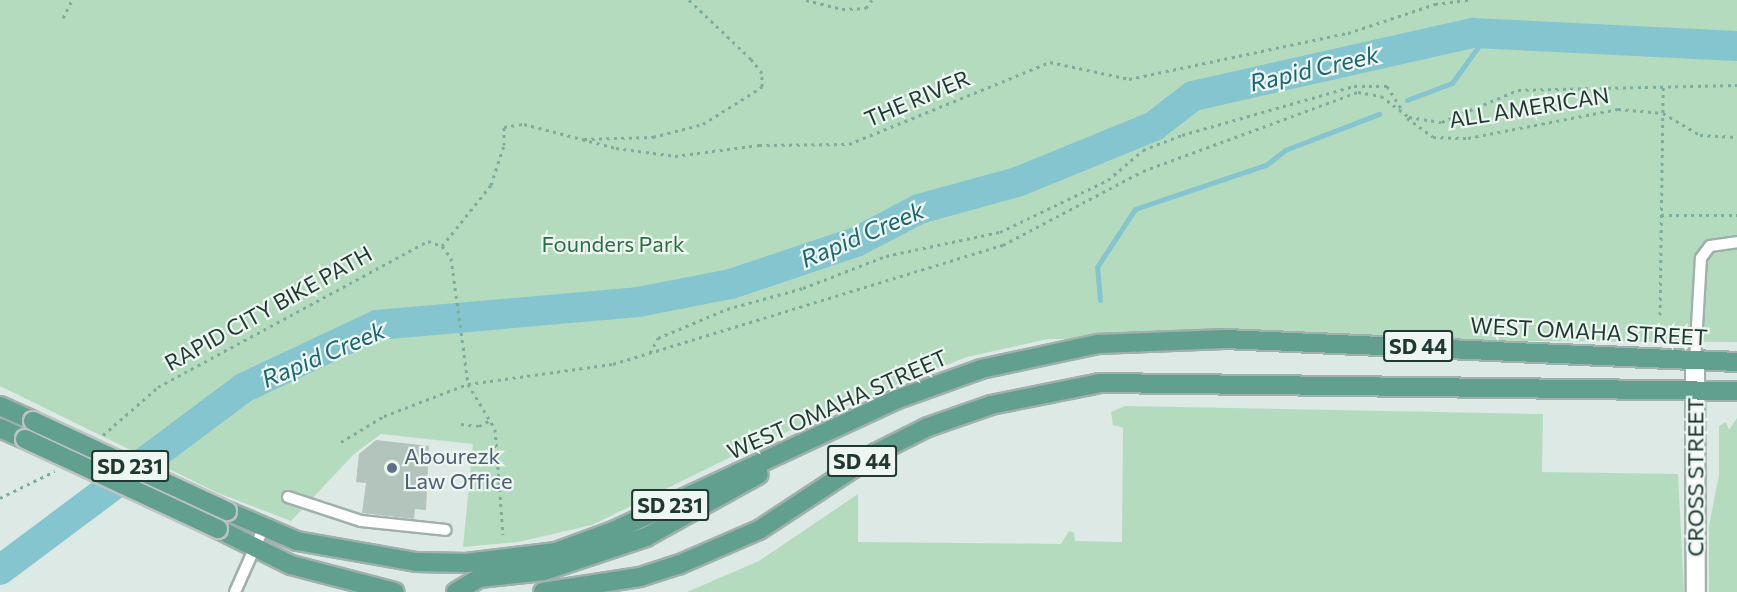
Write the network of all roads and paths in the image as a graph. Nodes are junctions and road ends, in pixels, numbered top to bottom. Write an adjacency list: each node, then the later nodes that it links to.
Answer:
1 (72, 0): 6 (path)
2 (689, 0): 12 (path)
3 (806, 0): 4 (path)
4 (872, 0)
5 (1470, 0): 12 (path, THE RIVER)
6 (63, 18)
7 (1737, 85): 8 (path)
8 (1663, 87): 9 (path); 10 (path)
9 (1403, 113): 10 (path, ALL AMERICAN); 18 (path); 18 (path, ALL AMERICAN)
10 (1663, 113): 11 (path, ALL AMERICAN); 13 (path)
11 (1737, 137)
12 (582, 140): 16 (path, THE RIVER)
13 (1661, 215): 14 (path); 17 (path)
14 (1737, 215)
15 (1737, 242): 19 (lane)
16 (442, 246): 21 (path); 29 (path, RAPID CITY BIKE PATH)
17 (1660, 315)
18 (650, 353): 21 (path)
19 (1695, 361): 20 (main road, WEST OMAHA STREET / SD 44); 22 (street, CROSS STREET); 28 (main road, WEST OMAHA STREET / SD 44)
20 (1737, 362)
21 (468, 384): 25 (path); 30 (path)
22 (1695, 390): 23 (main road, SD 44); 40 (main road, SD 44); 47 (street, CROSS STREET)
23 (1737, 390)
24 (0, 406): 34 (main road, WEST OMAHA STREET / SD 231, bridge)
25 (491, 420): 26 (path); 36 (path)
26 (461, 424)
27 (0, 428): 37 (main road, SD 231, bridge)
28 (830, 432): 38 (main road, WEST OMAHA STREET / SD 231); 41 (main road)
29 (96, 441)
30 (341, 442)
31 (58, 469): 33 (path)
32 (288, 497): 35 (lane)
33 (0, 498)
34 (264, 527): 37 (lane); 38 (main road, WEST OMAHA STREET / SD 231)
35 (446, 530)
36 (503, 535)
37 (255, 547): 39 (main road, SD 231); 42 (lane)
38 (429, 563): 41 (main road)
39 (291, 565): 43 (main road); 44 (main road, SD 231)
40 (640, 577): 45 (main road); 46 (main road, SD 44)
41 (460, 591)
42 (235, 592)
43 (345, 592)
44 (395, 592)
45 (543, 592)
46 (602, 592)
47 (1696, 592)

